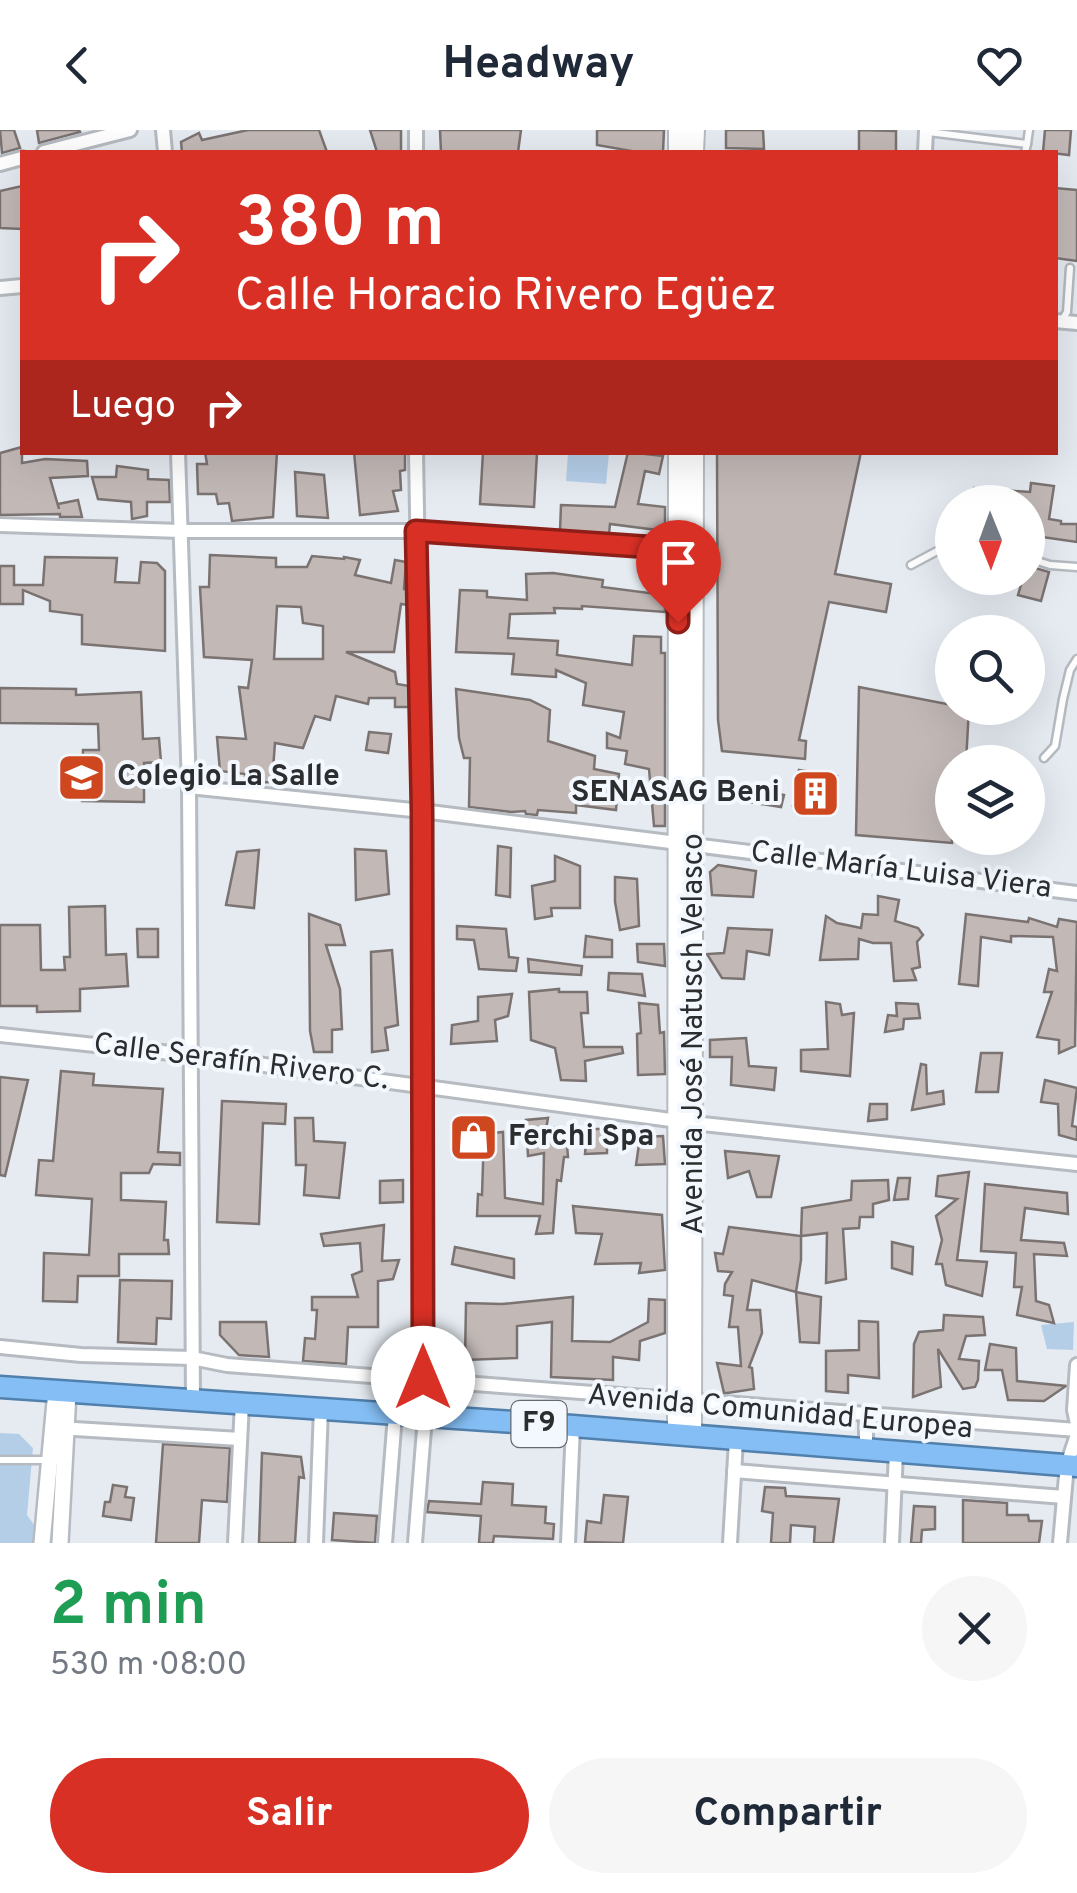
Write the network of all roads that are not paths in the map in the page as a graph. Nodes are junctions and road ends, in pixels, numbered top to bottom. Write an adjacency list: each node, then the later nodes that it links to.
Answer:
1 (130, 130): 5 (street)
2 (1029, 130): 4 (lane)
3 (926, 131): 4 (lane)
4 (1026, 148)
5 (52, 150)
6 (1070, 268): 7 (lane)
7 (1058, 321): 8 (street)
8 (1077, 323)
9 (178, 455): 14 (street)
10 (416, 455): 15 (street)
11 (678, 455): 16 (main road, Avenida José Natusch Velasco)
12 (694, 455): 16 (main road, Avenida José Natusch Velasco)
13 (0, 525): 14 (street)
14 (182, 531): 15 (street); 23 (street)
15 (416, 531): 16 (street); 24 (street)
16 (686, 549): 25 (main road, Avenida José Natusch Velasco)
17 (935, 552): 19 (lane)
18 (1045, 561): 20 (lane)
19 (911, 565)
20 (1077, 567)
21 (1077, 659): 22 (lane)
22 (1045, 757)
23 (189, 787): 24 (street, Calle María Luisa Viera); 28 (street)
24 (422, 811): 25 (street, Calle María Luisa Viera); 29 (street)
25 (686, 844): 26 (street, Calle María Luisa Viera); 30 (main road, Avenida José Natusch Velasco)
26 (1077, 893)
27 (0, 1035): 28 (street, Calle Serafín Rivero C.)
28 (190, 1055): 29 (street, Calle Serafín Rivero C.); 33 (street)
29 (421, 1086): 30 (street, Calle Serafín Rivero C.); 35 (street)
30 (685, 1122): 31 (street, Calle Serafín Rivero C.); 38 (main road, Avenida José Natusch Velasco)
31 (1077, 1164)
32 (0, 1347): 33 (street)
33 (192, 1358): 35 (street); 39 (street)
34 (1077, 1365): 47 (street)
35 (423, 1378): 38 (street); 44 (street)
36 (0, 1387): 37 (highway, Avenida Comunidad Europea / F9)
37 (62, 1392): 39 (highway, Avenida Comunidad Europea / F9); 46 (street)
38 (685, 1398): 42 (street); 48 (main road, Avenida José Natusch Velasco)
39 (193, 1400): 40 (highway, Avenida Comunidad Europea / F9)
40 (242, 1403): 41 (highway, Avenida Comunidad Europea / F9); 49 (street)
41 (320, 1408): 43 (highway, Avenida Comunidad Europea / F9); 62 (street)
42 (866, 1413): 47 (street); 51 (street)
43 (395, 1415): 44 (highway, Avenida Comunidad Europea / F9); 63 (street)
44 (425, 1417): 45 (highway, Avenida Comunidad Europea / F9); 64 (street)
45 (573, 1426): 48 (highway, Avenida Comunidad Europea / F9); 65 (street)
46 (59, 1429): 49 (street); 54 (street); 60 (street)
47 (1077, 1430): 55 (street)
48 (685, 1435): 50 (highway, Avenida Comunidad Europea / F9)
49 (240, 1439): 61 (street)
50 (736, 1440): 51 (highway, Avenida Comunidad Europea / F9); 56 (street)
51 (866, 1449): 52 (highway, Avenida Comunidad Europea / F9)
52 (896, 1452): 55 (highway, Avenida Comunidad Europea / F9); 57 (street)
53 (0, 1460): 54 (lane)
54 (48, 1460): 59 (street)
55 (1072, 1466): 58 (street)
56 (734, 1471): 57 (street); 66 (street)
57 (895, 1484): 58 (street); 67 (street)
58 (1064, 1497): 68 (street)
59 (42, 1543)
60 (60, 1543)
61 (234, 1543)
62 (316, 1543)
63 (385, 1543)
64 (415, 1543)
65 (568, 1543)
66 (730, 1543)
67 (892, 1543)
68 (1060, 1543)

